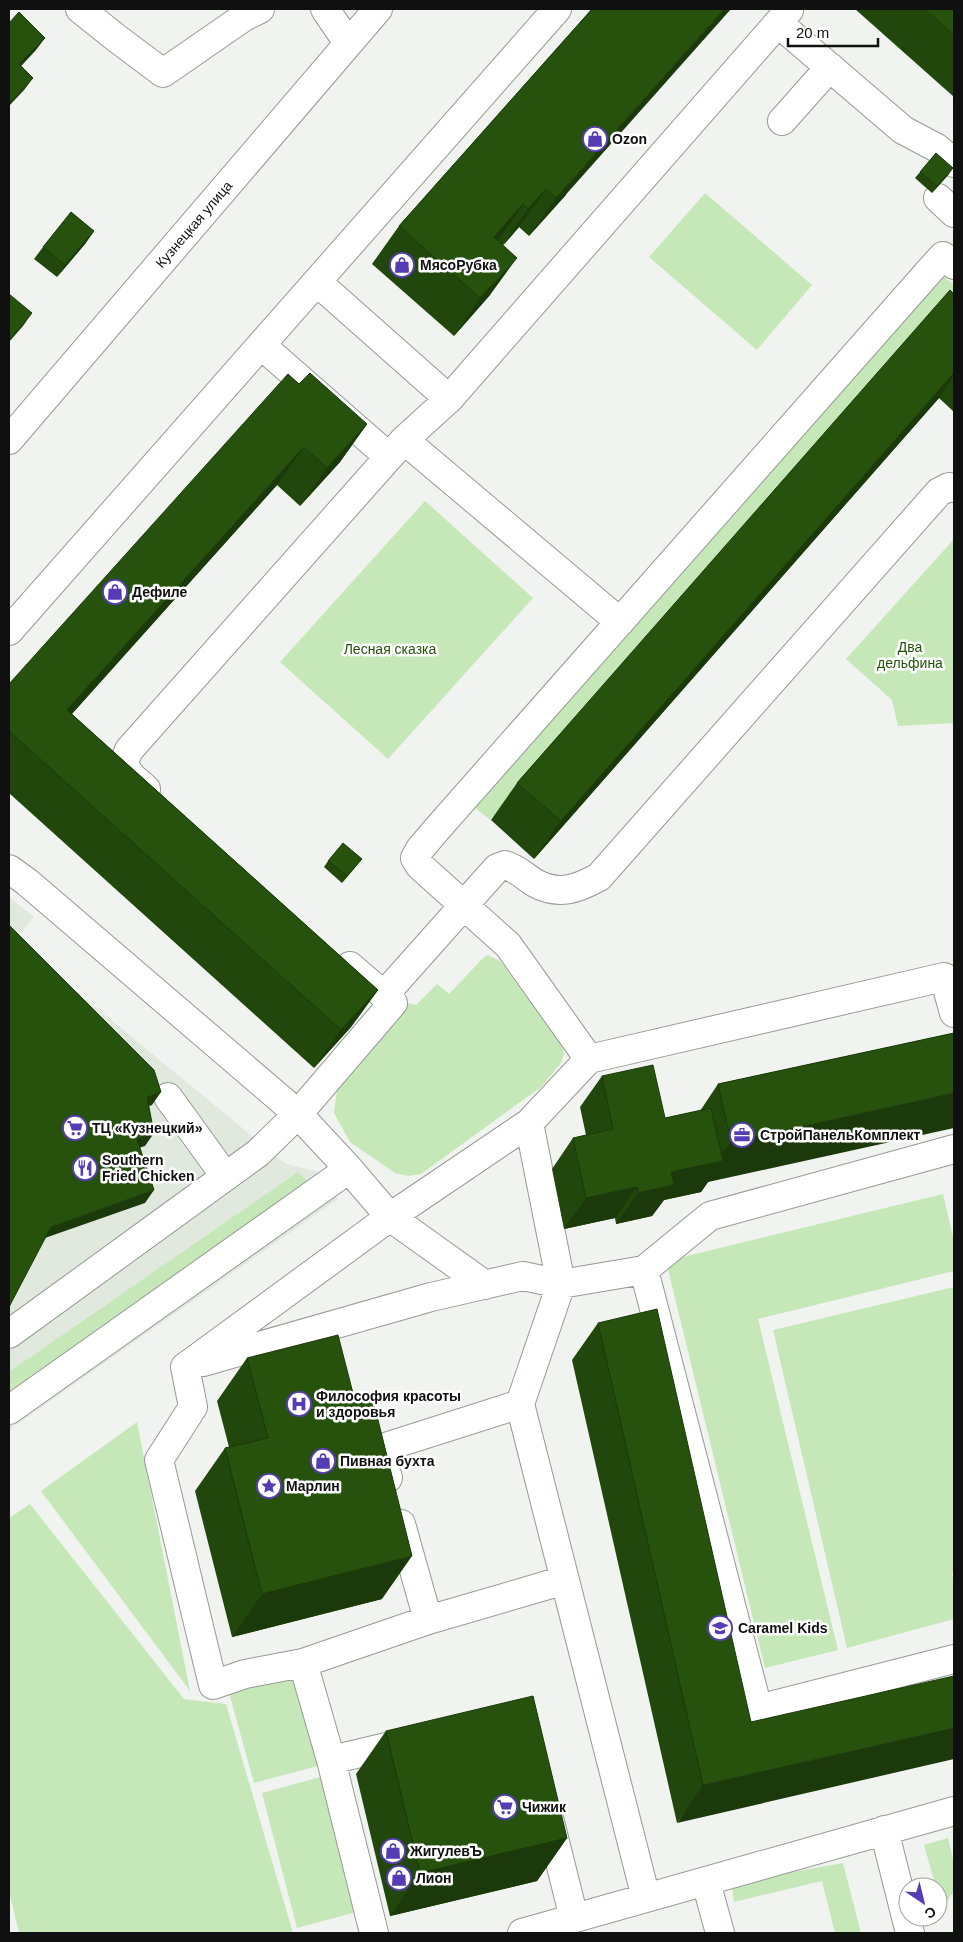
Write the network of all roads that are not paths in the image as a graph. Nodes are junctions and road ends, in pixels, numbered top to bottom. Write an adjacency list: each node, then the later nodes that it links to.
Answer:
1 (80, 9): 2 (street)
2 (260, 9)
3 (325, 9): 7 (street)
4 (378, 9): 7 (street, Кузнецкая улица)
5 (557, 9): 12 (street)
6 (784, 16): 8 (street); 14 (street)
7 (348, 43): 15 (street, Кузнецкая улица)
8 (830, 68): 9 (street); 10 (street)
9 (782, 121)
10 (954, 163)
11 (951, 255): 18 (street)
12 (317, 282): 13 (street); 14 (street)
13 (261, 345): 16 (street); 19 (street)
14 (450, 399): 16 (street)
15 (9, 440)
16 (397, 448): 18 (street); 20 (street)
17 (954, 488): 22 (street)
18 (620, 622): 22 (street)
19 (9, 631)
20 (168, 808)
21 (9, 869): 28 (street)
22 (464, 906): 24 (street); 26 (street)
23 (333, 952): 24 (street)
24 (384, 995): 28 (street)
25 (954, 1013): 26 (street)
26 (588, 1059): 29 (street)
27 (168, 1097): 32 (street)
28 (298, 1114): 31 (street); 32 (street)
29 (529, 1123): 33 (street); 35 (street)
30 (954, 1149): 34 (street)
31 (349, 1169): 33 (street); 40 (street)
32 (226, 1176): 37 (street)
33 (390, 1217): 36 (street); 38 (street)
34 (644, 1270): 35 (street); 43 (street)
35 (561, 1284): 36 (street); 39 (street)
36 (485, 1285): 38 (street)
37 (9, 1334)
38 (185, 1367): 44 (street)
39 (520, 1404): 41 (street); 42 (street)
40 (9, 1410)
41 (565, 1580): 42 (street); 51 (street)
42 (428, 1620): 44 (street)
43 (954, 1659)
44 (303, 1663): 46 (street)
45 (429, 1737): 46 (street)
46 (331, 1760): 53 (street)
47 (542, 1788): 52 (street)
48 (954, 1811): 49 (street)
49 (884, 1830): 50 (street); 56 (street)
50 (706, 1882): 51 (street); 55 (street)
51 (646, 1898): 52 (street)
52 (574, 1918): 54 (street)
53 (374, 1933)
54 (522, 1933)
55 (720, 1933)
56 (910, 1933)

